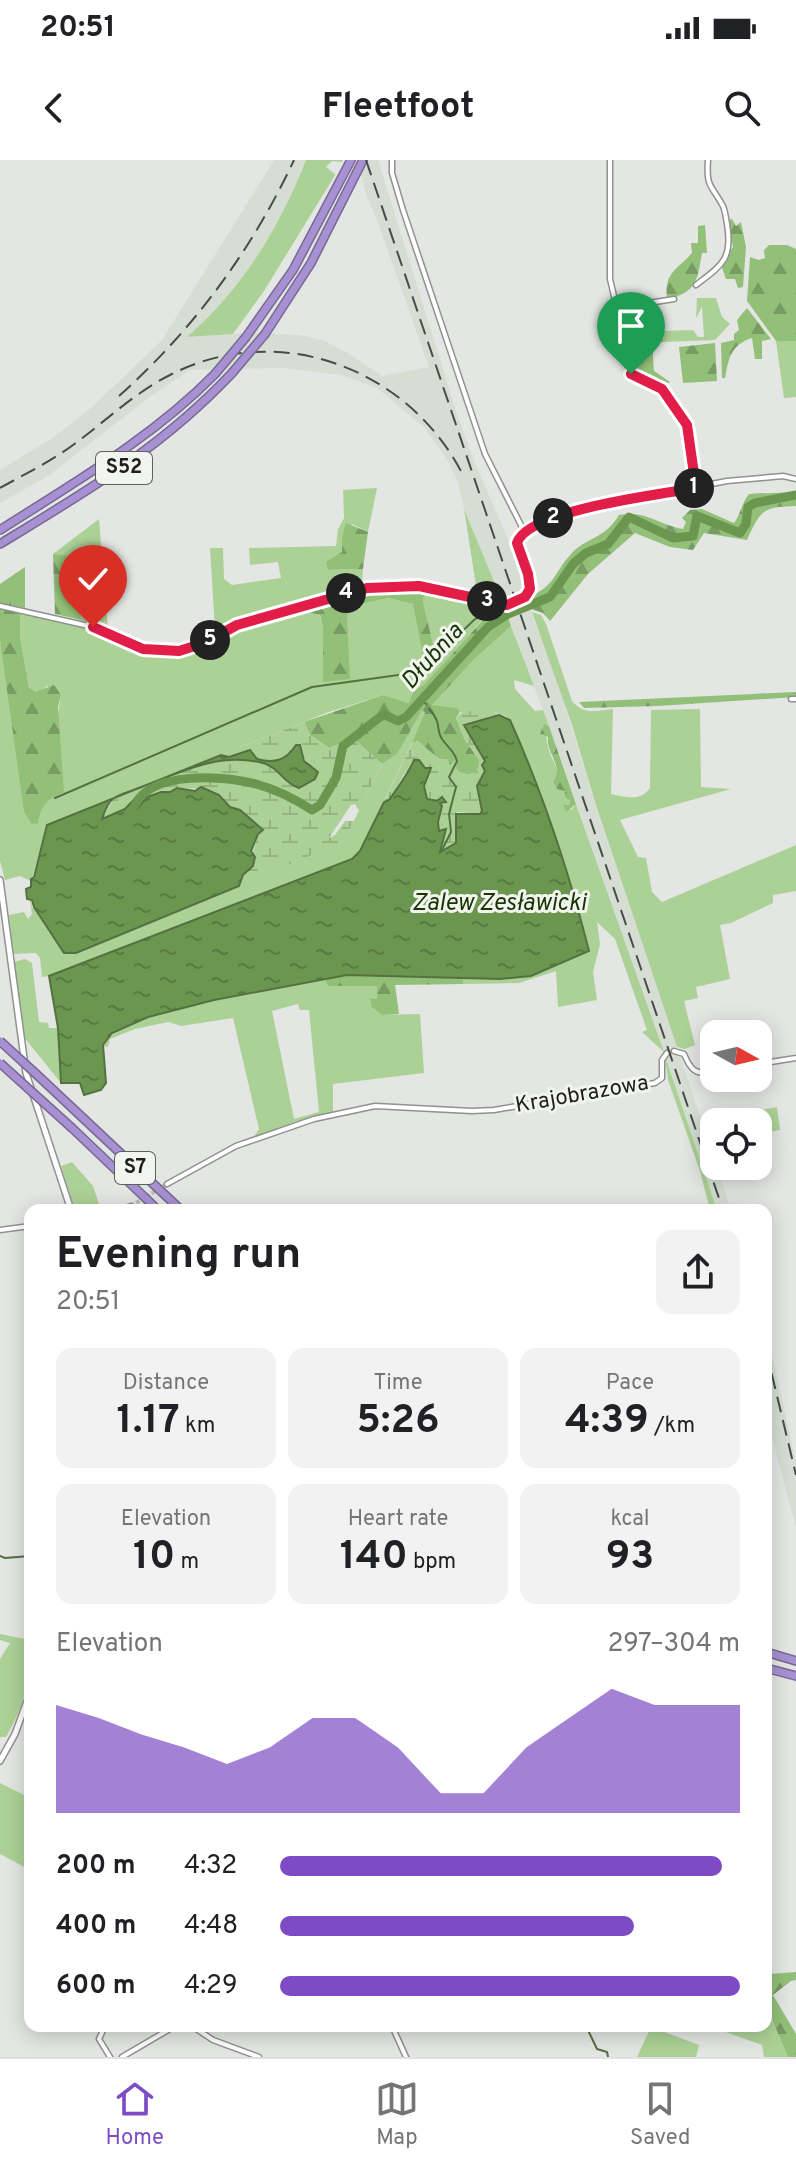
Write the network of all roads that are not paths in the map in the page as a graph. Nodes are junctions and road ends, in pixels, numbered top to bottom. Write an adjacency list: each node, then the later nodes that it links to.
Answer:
1 (351, 160): 11 (highway, S52, bridge)
2 (363, 160): 13 (highway, S52, bridge)
3 (392, 160): 12 (street)
4 (610, 160): 8 (street)
5 (708, 160): 6 (street)
6 (696, 285)
7 (674, 299): 8 (street)
8 (617, 308): 10 (street)
9 (796, 479): 10 (street)
10 (696, 488): 12 (street)
11 (0, 530)
12 (524, 531): 14 (street)
13 (0, 544)
14 (0, 606)
15 (0, 880): 16 (street)
16 (1, 887): 25 (street)
17 (0, 1041): 27 (highway, S7, bridge)
18 (674, 1051): 23 (street)
19 (667, 1053): 24 (street, Krajobrazowa)
20 (796, 1058): 21 (street)
21 (772, 1062)
22 (0, 1063): 26 (highway, S7, bridge)
23 (700, 1074)
24 (167, 1184)
25 (69, 1204)
26 (152, 1204)
27 (175, 1204)
28 (24, 1227): 29 (street)
29 (0, 1230)
30 (772, 1654): 31 (highway)
31 (796, 1661)
32 (772, 1670): 33 (highway)
33 (796, 1676)
34 (24, 1709): 35 (street)
35 (0, 1761)
36 (102, 2032): 40 (street)
37 (165, 2032): 41 (street)
38 (201, 2032): 42 (street)
39 (395, 2032): 43 (street)
40 (110, 2057)
41 (122, 2057)
42 (259, 2057)
43 (406, 2057)

